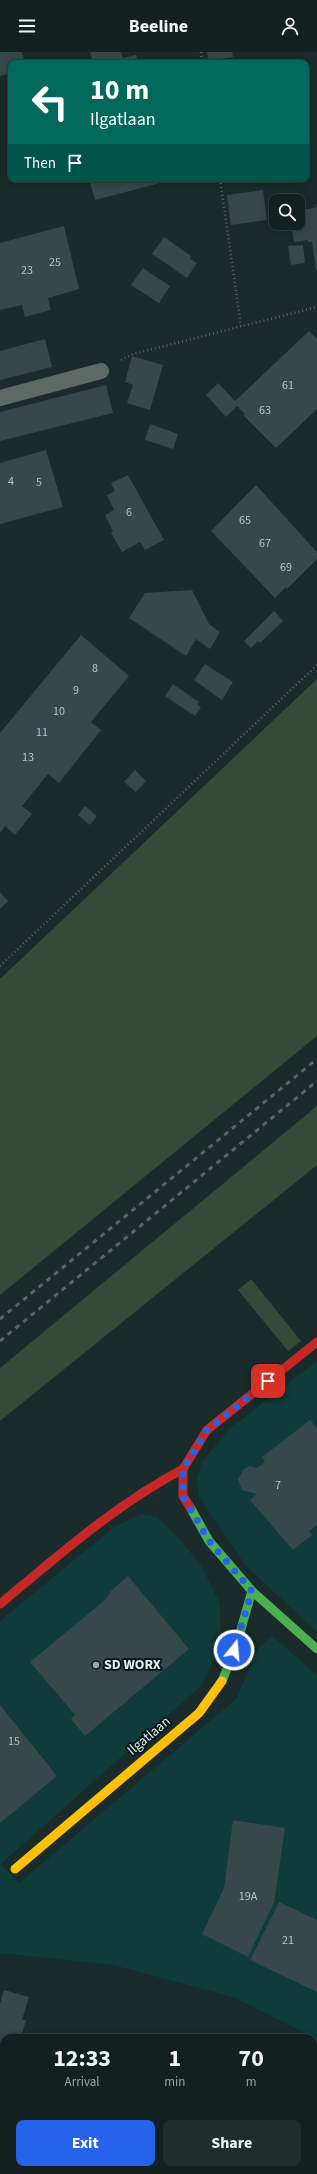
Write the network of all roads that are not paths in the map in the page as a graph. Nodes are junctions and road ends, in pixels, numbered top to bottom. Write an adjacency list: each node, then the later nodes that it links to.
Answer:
1 (101, 371): 2 (lane)
2 (0, 398)
3 (317, 1342): 4 (street)
4 (183, 1469): 5 (street); 6 (street)
5 (252, 1591): 7 (street); 8 (street, Ilgatlaan)
6 (0, 1604)
7 (317, 1649)
8 (15, 1869)

